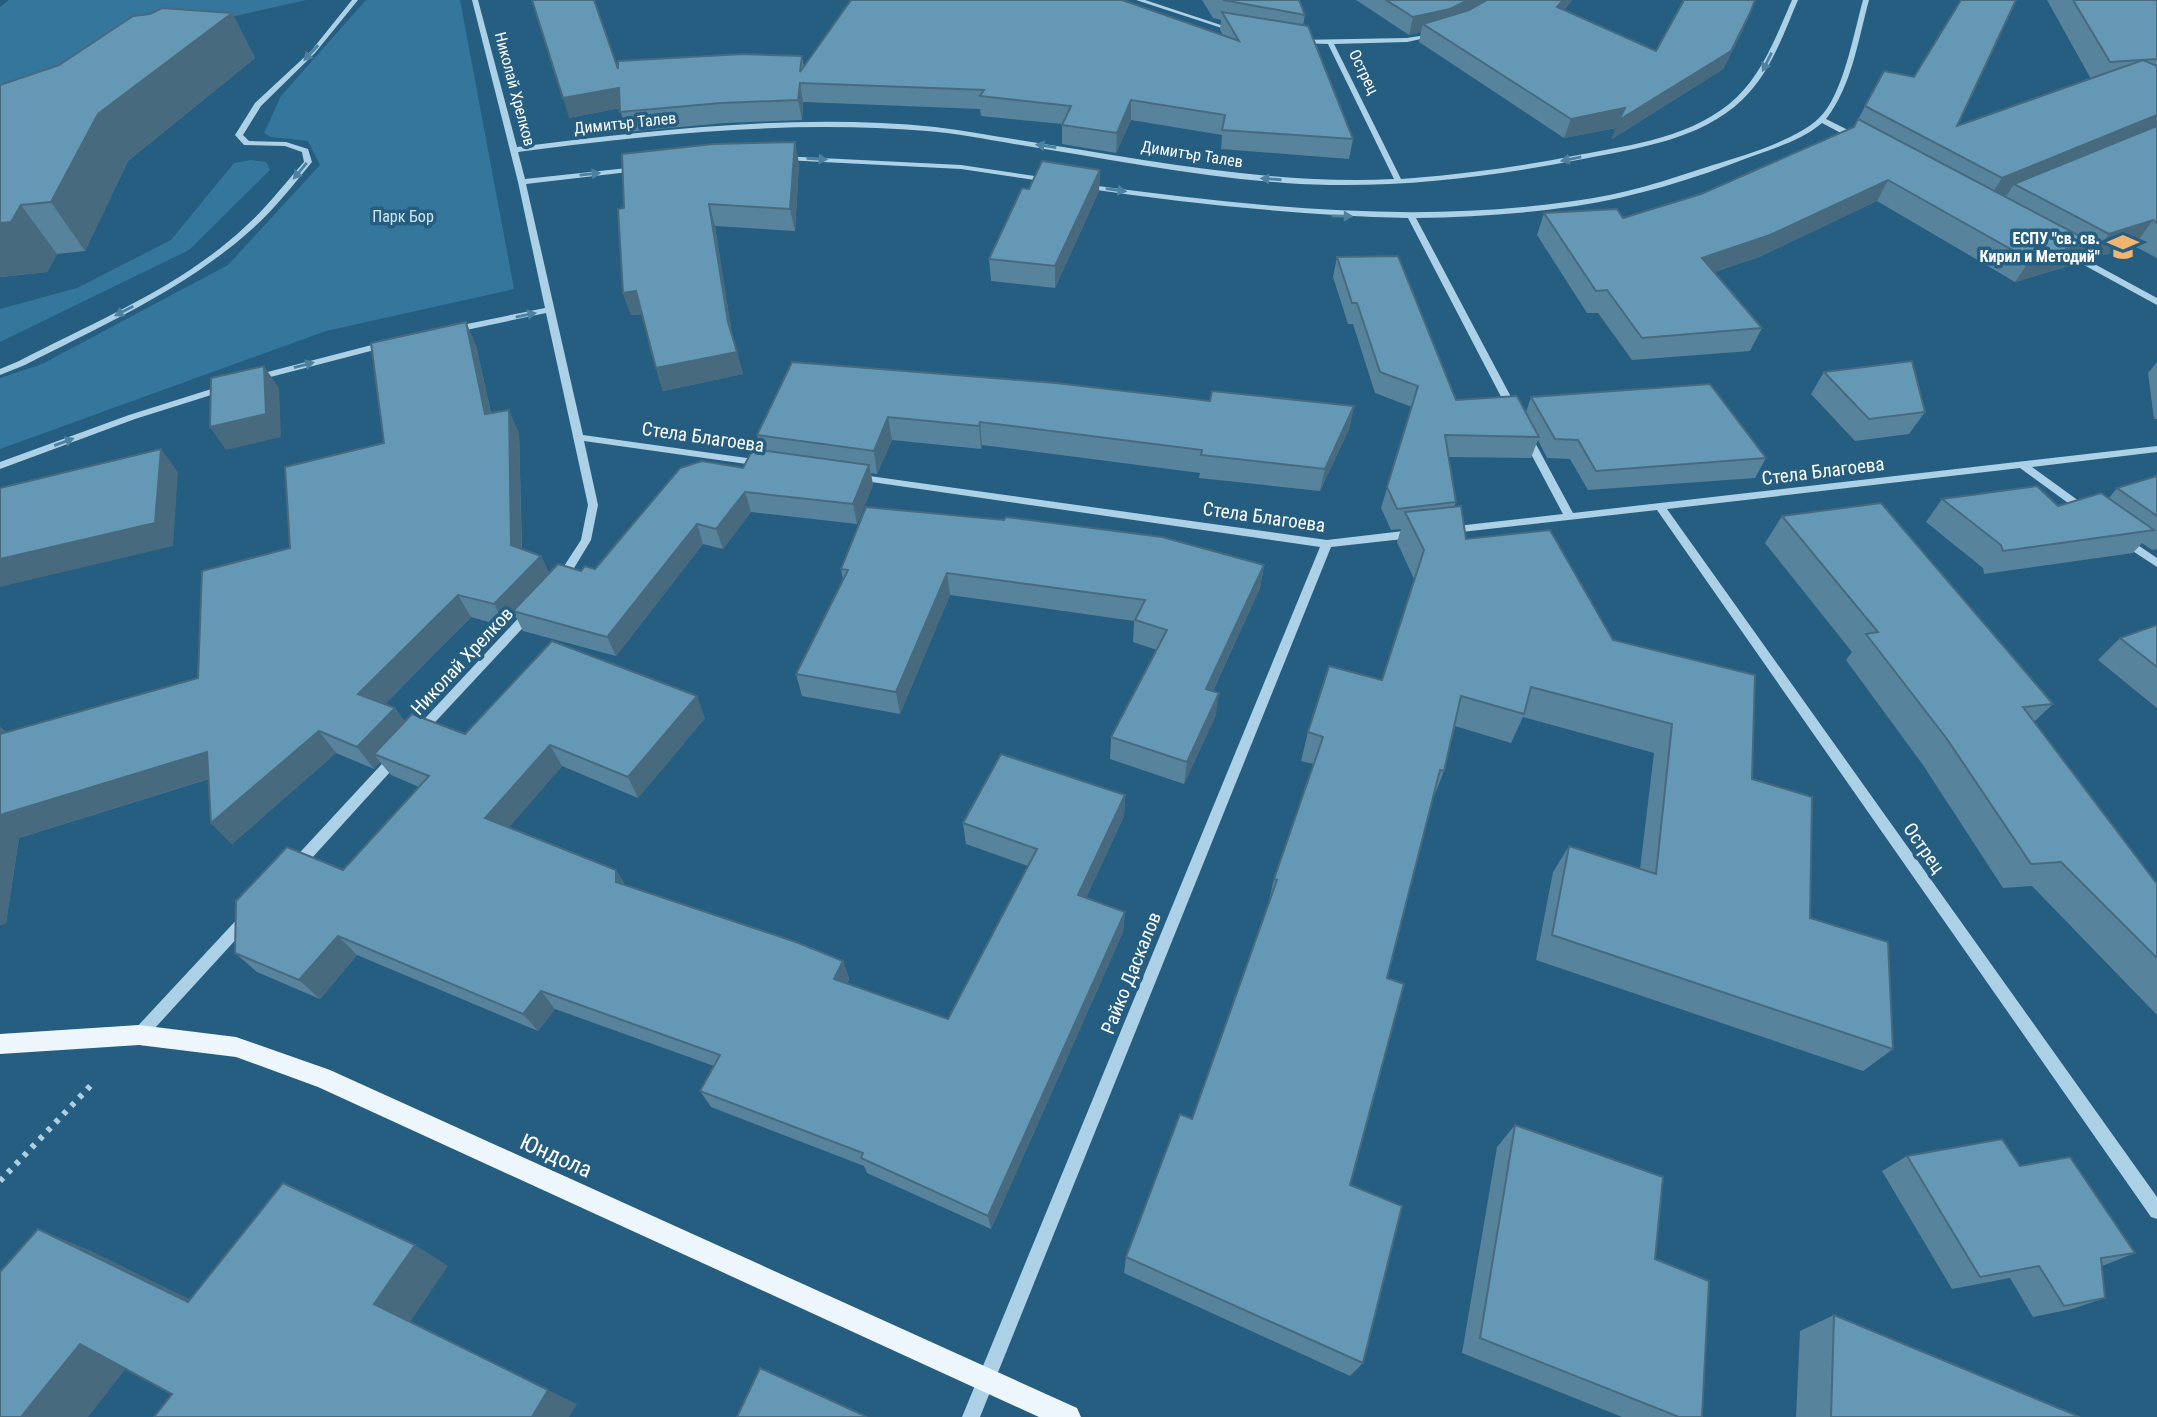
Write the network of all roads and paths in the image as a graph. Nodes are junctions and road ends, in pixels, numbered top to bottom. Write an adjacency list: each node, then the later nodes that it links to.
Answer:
1 (355, 0): 25 (street, one-way to 25)
2 (475, 0): 12 (street, Николай Хрелков)
3 (1139, 0): 7 (street)
4 (1795, 0): 15 (street, Димитър Талев, one-way to 15)
5 (1866, 0): 10 (street)
6 (1444, 33): 9 (street)
7 (1249, 35)
8 (1290, 41): 9 (street, Острец)
9 (1330, 42): 15 (street, Острец)
10 (1822, 120): 11 (street); 19 (street)
11 (1869, 145)
12 (514, 150): 15 (street, Димитър Талев, one-way to 12); 17 (street, Николай Хрелков)
13 (773, 158): 16 (street, one-way to 16)
14 (652, 168): 17 (street, one-way to 14)
15 (1398, 180)
16 (1052, 181)
17 (522, 182): 22 (street, Николай Хрелков)
18 (1079, 185): 19 (street, one-way to 19)
19 (1411, 217): 35 (street)
20 (2060, 248): 21 (street)
21 (2157, 302)
22 (550, 310): 23 (street, one-way to 22); 28 (street, Николай Хрелков)
23 (443, 332)
24 (403, 341): 26 (street, one-way to 24)
25 (0, 372)
26 (248, 380)
27 (235, 384): 32 (street, one-way to 27)
28 (577, 437): 30 (street, Стела Благоева); 42 (street, Николай Хрелков)
29 (2157, 449): 31 (street, Стела Благоева)
30 (768, 464)
31 (2023, 465): 34 (street, Стела Благоева); 36 (street)
32 (0, 466)
33 (849, 476): 40 (street, Стела Благоева)
34 (1660, 508): 35 (street, Стела Благоева); 51 (street, Острец)
35 (1570, 517): 38 (street, Стела Благоева)
36 (2101, 523)
37 (2112, 531): 41 (street)
38 (1435, 532)
39 (1421, 533): 40 (street, Стела Благоева)
40 (1327, 544): 52 (street, Райко Даскалов)
41 (2157, 563)
42 (553, 587)
43 (535, 608): 44 (street, Николай Хрелков)
44 (412, 740)
45 (403, 750): 46 (street)
46 (290, 872)
47 (252, 913): 48 (street)
48 (139, 1035): 49 (main road, Юндола); 50 (path); 52 (main road, Юндола)
49 (0, 1044)
50 (0, 1181)
51 (2157, 1211)
52 (986, 1380): 53 (street, Райко Даскалов); 54 (main road, Юндола)
53 (971, 1417)
54 (1068, 1417)

